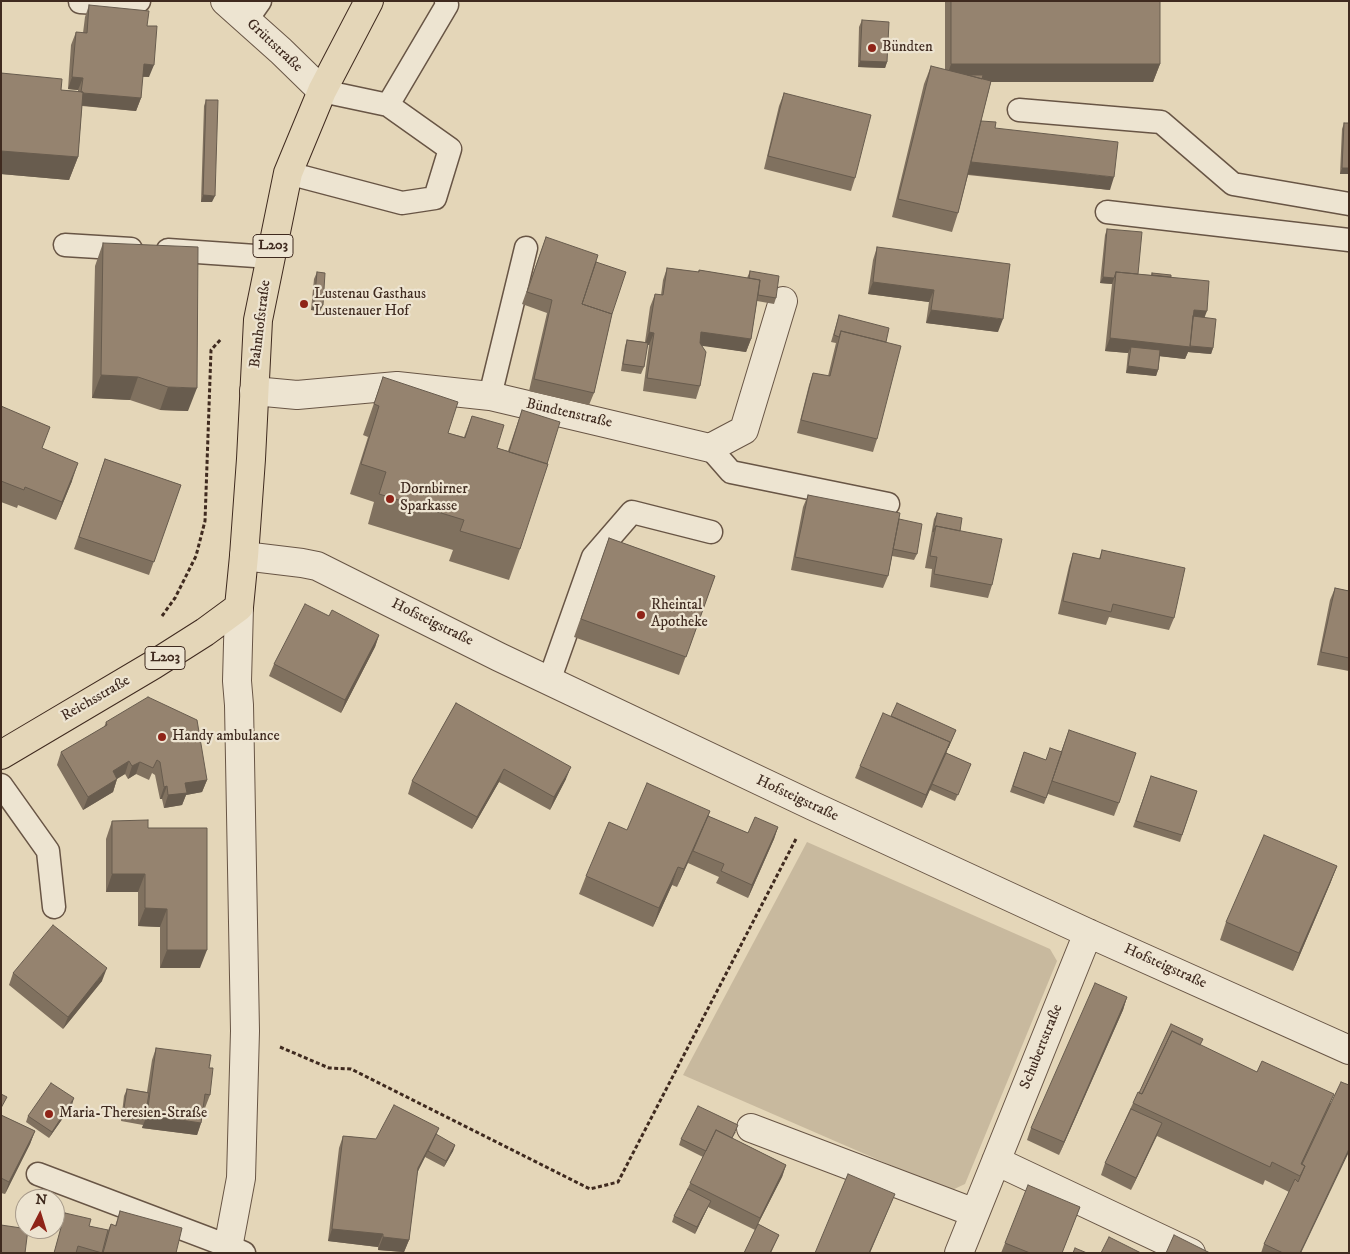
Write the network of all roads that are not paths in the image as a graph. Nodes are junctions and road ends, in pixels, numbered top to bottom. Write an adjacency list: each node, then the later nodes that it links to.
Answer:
1 (139, 1): 5 (lane)
2 (225, 1): 6 (street, Grüttstraße)
3 (369, 1): 7 (main road, Bahnhofstraße / L203)
4 (446, 1): 8 (lane)
5 (80, 2)
6 (253, 11): 7 (street, Grüttstraße)
7 (322, 91): 8 (lane); 10 (main road, Bahnhofstraße / L203)
8 (388, 105): 10 (lane)
9 (1020, 110): 11 (lane)
10 (288, 173): 16 (main road, Bahnhofstraße / L203)
11 (1349, 204)
12 (1107, 212): 13 (lane)
13 (1349, 240)
14 (65, 247): 16 (lane)
15 (526, 248): 19 (lane)
16 (270, 257): 18 (main road, Bahnhofstraße / L203)
17 (783, 301): 20 (street)
18 (254, 391): 19 (street, Bündtenstraße); 23 (main road, Bahnhofstraße / L203)
19 (490, 396): 20 (street, Bündtenstraße)
20 (710, 448): 21 (lane)
21 (888, 504)
22 (711, 532): 25 (lane)
23 (244, 556): 24 (main road, Bahnhofstraße / L203); 25 (street, Hofsteigstraße)
24 (239, 607): 26 (main road, Reichsstraße / L203); 35 (street)
25 (549, 681): 29 (street, Hofsteigstraße)
26 (1, 755)
27 (1, 785): 28 (lane)
28 (54, 907)
29 (1088, 933): 30 (street, Hofsteigstraße); 32 (street, Schubertstraße)
30 (1349, 1050)
31 (751, 1128): 34 (street)
32 (996, 1160): 34 (street, Schubertstraße); 37 (street)
33 (38, 1174): 35 (lane)
34 (974, 1213): 36 (street, Schubertstraße)
35 (233, 1250)
36 (958, 1253)
37 (1191, 1253)

